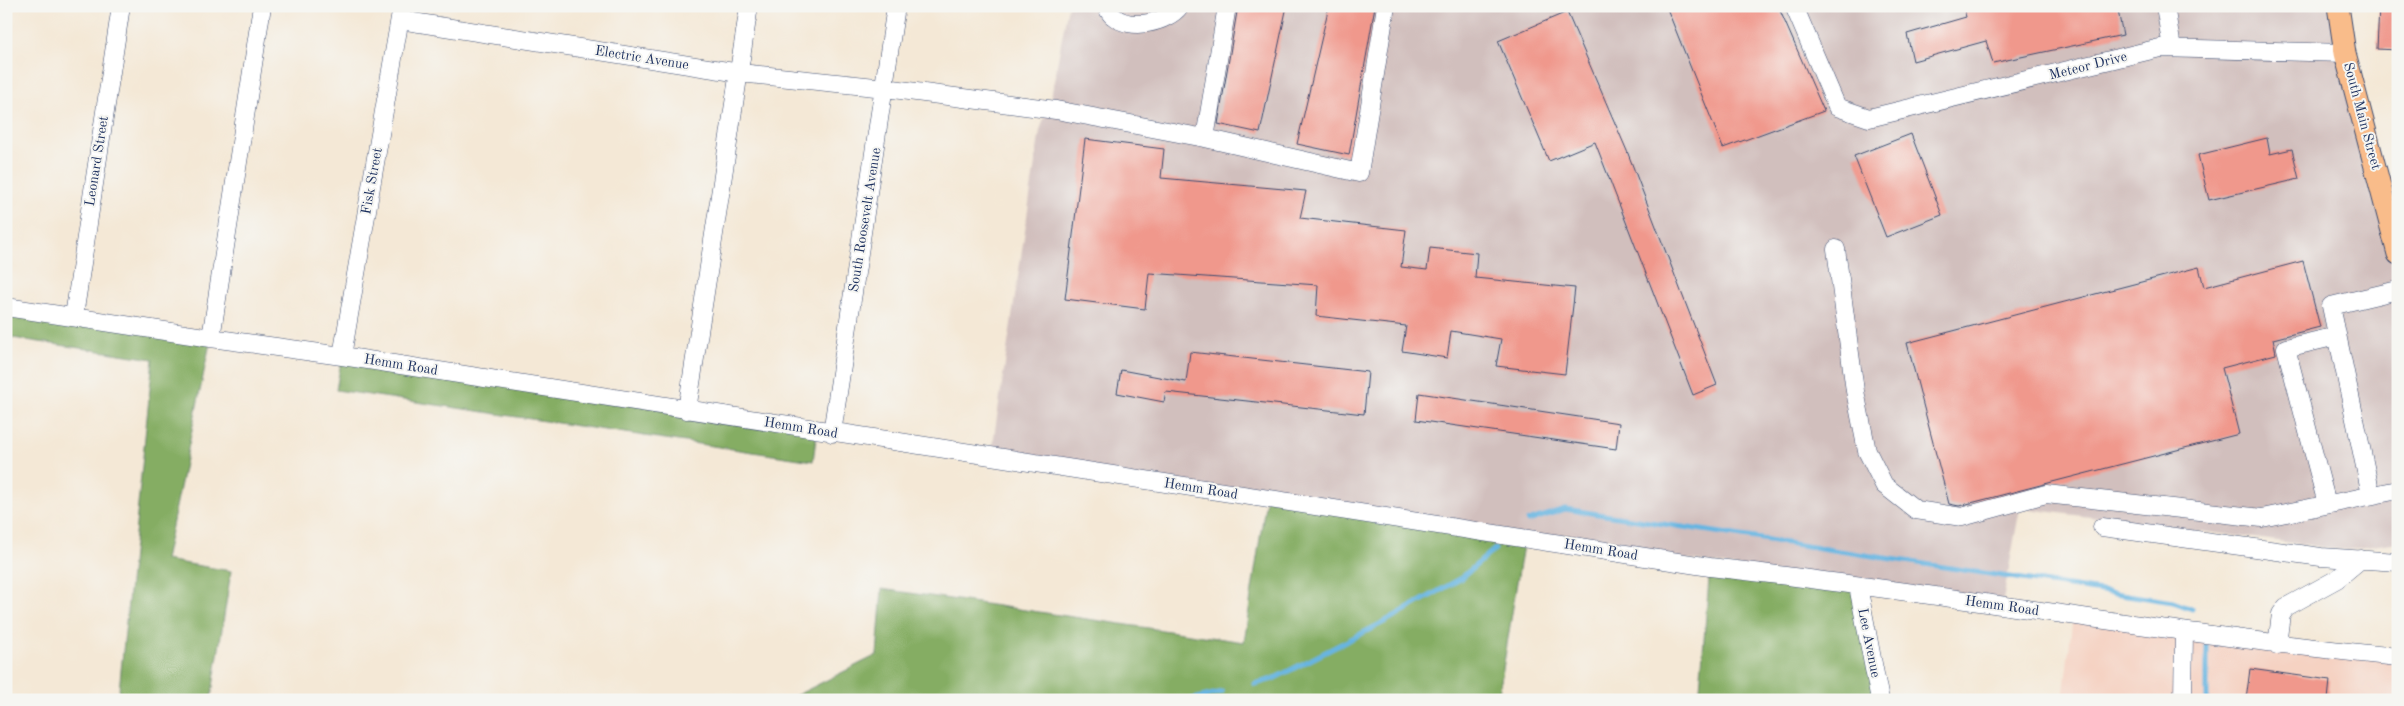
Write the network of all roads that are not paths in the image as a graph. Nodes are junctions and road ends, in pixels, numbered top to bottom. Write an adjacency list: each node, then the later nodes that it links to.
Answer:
1 (121, 6): 22 (street, Leonard Street)
2 (262, 6): 24 (street)
3 (749, 6): 15 (street)
4 (896, 6): 16 (street, South Roosevelt Avenue)
5 (1106, 6): 6 (street)
6 (1180, 6)
7 (1227, 6): 17 (street)
8 (1386, 6): 17 (street, Electric Avenue)
9 (1794, 6): 13 (street, Meteor Drive)
10 (2165, 6): 13 (street)
11 (2338, 6): 14 (main road, South Main Street)
12 (401, 13): 15 (street, Electric Avenue); 25 (street, Fisk Street)
13 (2172, 48): 14 (street, Meteor Drive)
14 (2345, 53): 19 (main road, South Main Street)
15 (740, 73): 16 (street, Electric Avenue); 26 (street)
16 (885, 88): 17 (street, Electric Avenue); 27 (street, South Roosevelt Avenue)
17 (1205, 138)
18 (1836, 249): 30 (street)
19 (2398, 254)
20 (2398, 290): 23 (street)
21 (6, 307): 22 (street, Hemm Road)
22 (74, 316): 24 (street, Hemm Road)
23 (2337, 336): 29 (street); 30 (street)
24 (210, 338): 25 (street, Hemm Road)
25 (342, 356): 26 (street, Hemm Road)
26 (688, 410): 27 (street, Hemm Road)
27 (832, 433): 34 (street, Hemm Road)
28 (2398, 490): 29 (street)
29 (2371, 495): 30 (street)
30 (2327, 504)
31 (2102, 526): 32 (street)
32 (2361, 559): 33 (street); 36 (street)
33 (2398, 562)
34 (1858, 586): 35 (street, Hemm Road); 38 (street, Lee Avenue)
35 (2184, 632): 36 (street, Hemm Road); 39 (street)
36 (2277, 645): 37 (street, Hemm Road)
37 (2398, 657)
38 (1880, 700)
39 (2184, 700)

